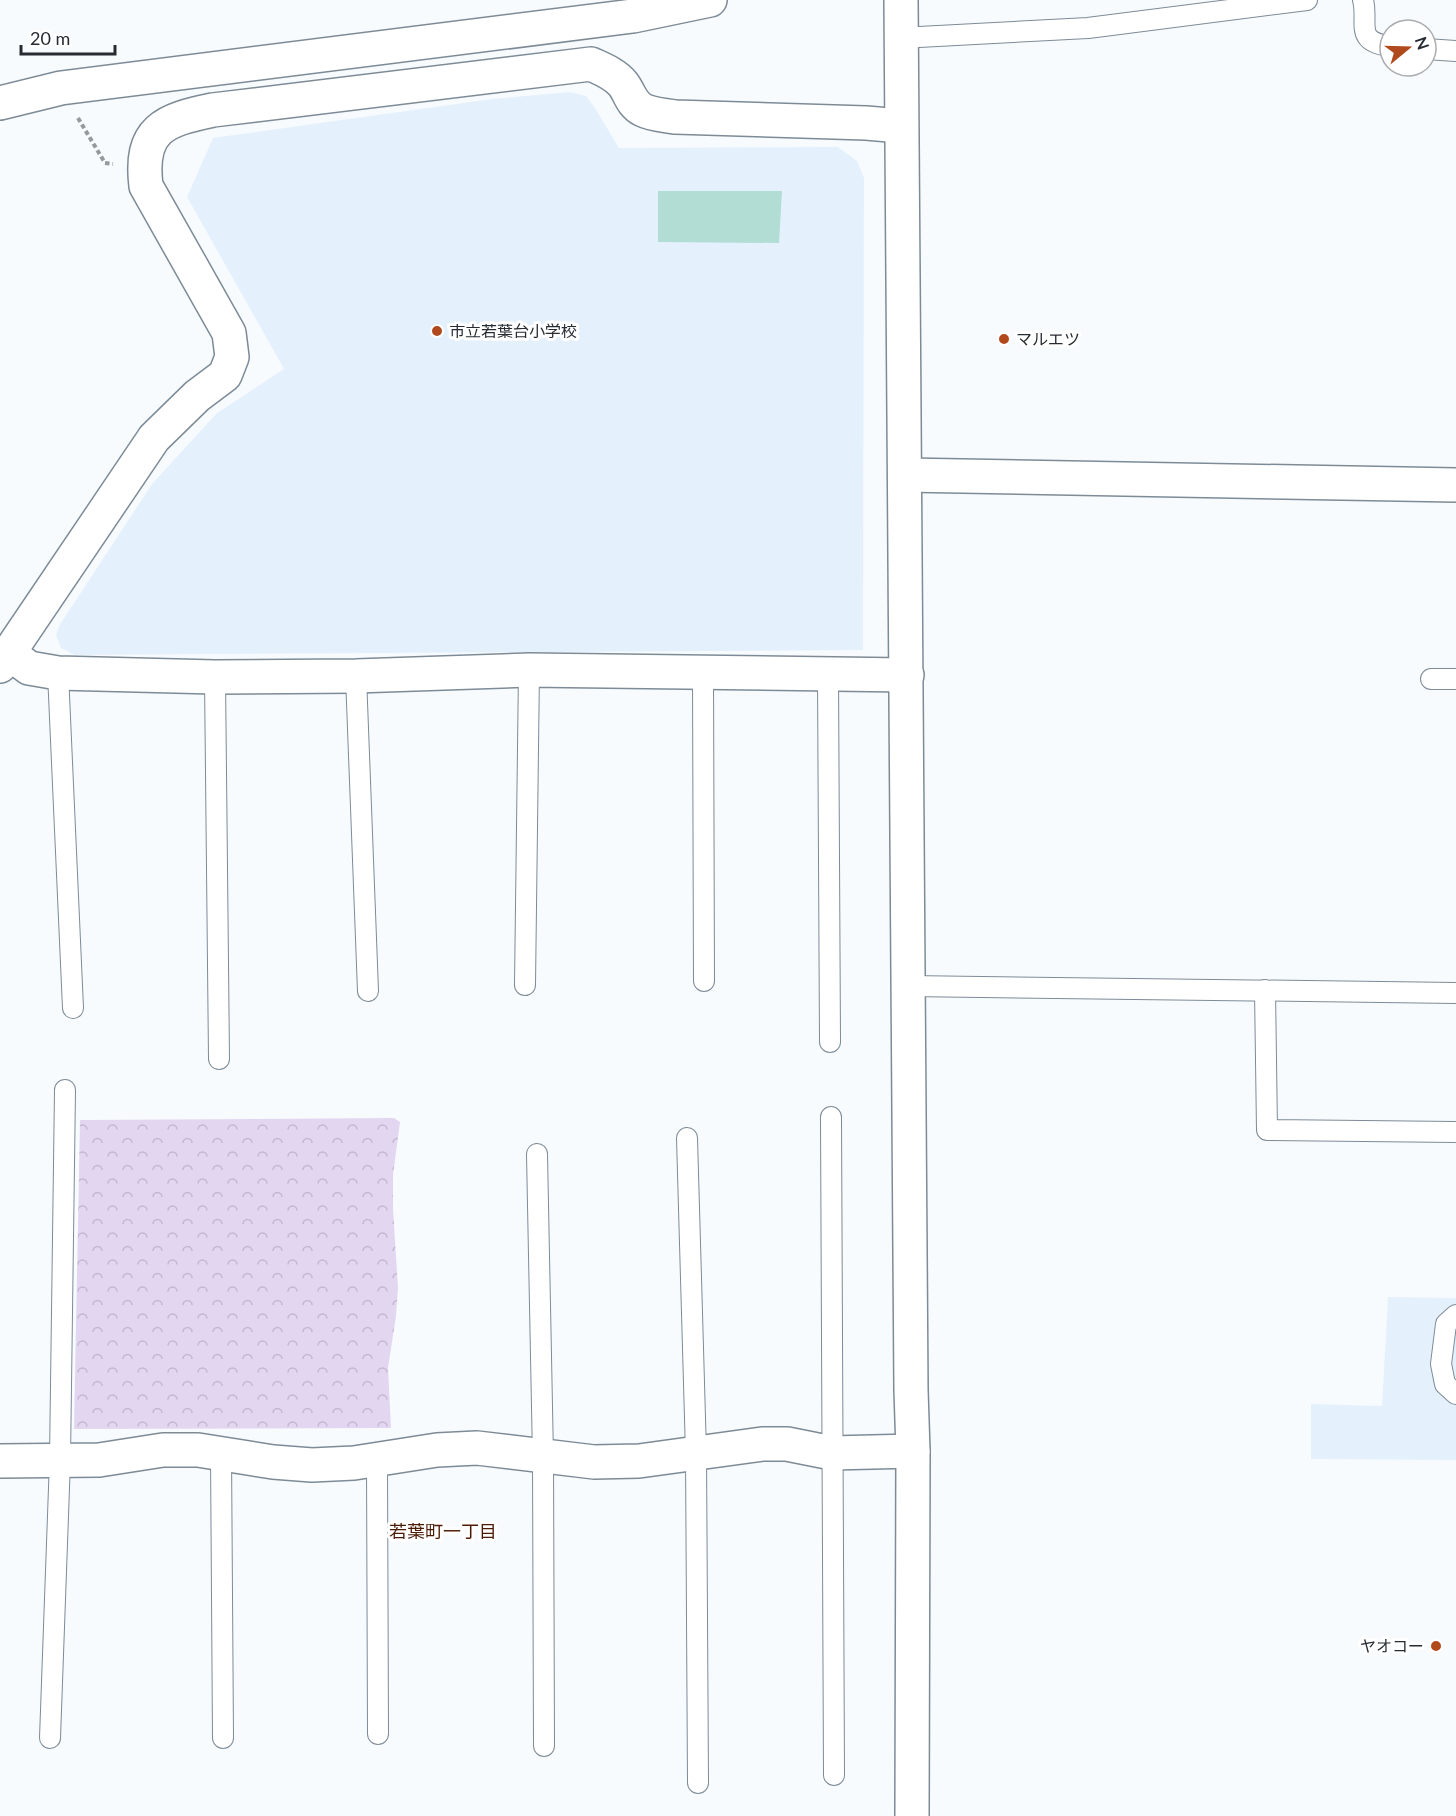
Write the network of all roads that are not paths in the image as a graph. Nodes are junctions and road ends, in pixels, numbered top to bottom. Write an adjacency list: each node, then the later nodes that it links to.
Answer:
1 (710, 0): 9 (street)
2 (901, 0): 5 (street)
3 (1307, 0): 5 (lane)
4 (1363, 0): 6 (lane)
5 (900, 38): 10 (street)
6 (1378, 43)
7 (1438, 50): 8 (lane)
8 (1456, 51)
9 (0, 103)
10 (901, 126): 11 (street); 13 (street)
11 (905, 475): 12 (street); 18 (street)
12 (1456, 485)
13 (4, 659): 15 (street)
14 (530, 670): 16 (street); 19 (street); 24 (lane)
15 (58, 673): 20 (street); 29 (lane)
16 (703, 673): 17 (street); 23 (lane)
17 (828, 675): 18 (street); 30 (lane)
18 (907, 675): 25 (street)
19 (356, 676): 20 (street); 27 (lane)
20 (215, 677): 31 (lane)
21 (1431, 679): 22 (lane)
22 (1456, 679)
23 (704, 981)
24 (525, 985)
25 (908, 986): 26 (lane); 39 (street)
26 (1265, 990): 28 (lane); 34 (lane)
27 (369, 991)
28 (1456, 993)
29 (74, 1008)
30 (830, 1042)
31 (219, 1059)
32 (65, 1090): 44 (lane)
33 (831, 1117): 42 (lane)
34 (1456, 1132)
35 (687, 1138): 41 (lane)
36 (537, 1154): 43 (lane)
37 (1456, 1315): 38 (lane)
38 (1456, 1394)
39 (913, 1451): 42 (street); 53 (street)
40 (221, 1453): 44 (street); 45 (street); 49 (lane)
41 (696, 1453): 42 (street); 43 (street); 52 (lane)
42 (832, 1454): 51 (lane)
43 (543, 1457): 45 (street); 50 (lane)
44 (60, 1460): 46 (street); 48 (lane)
45 (377, 1460): 47 (lane)
46 (0, 1461)
47 (378, 1734)
48 (50, 1738)
49 (223, 1738)
50 (544, 1746)
51 (834, 1775)
52 (698, 1783)
53 (912, 1816)

